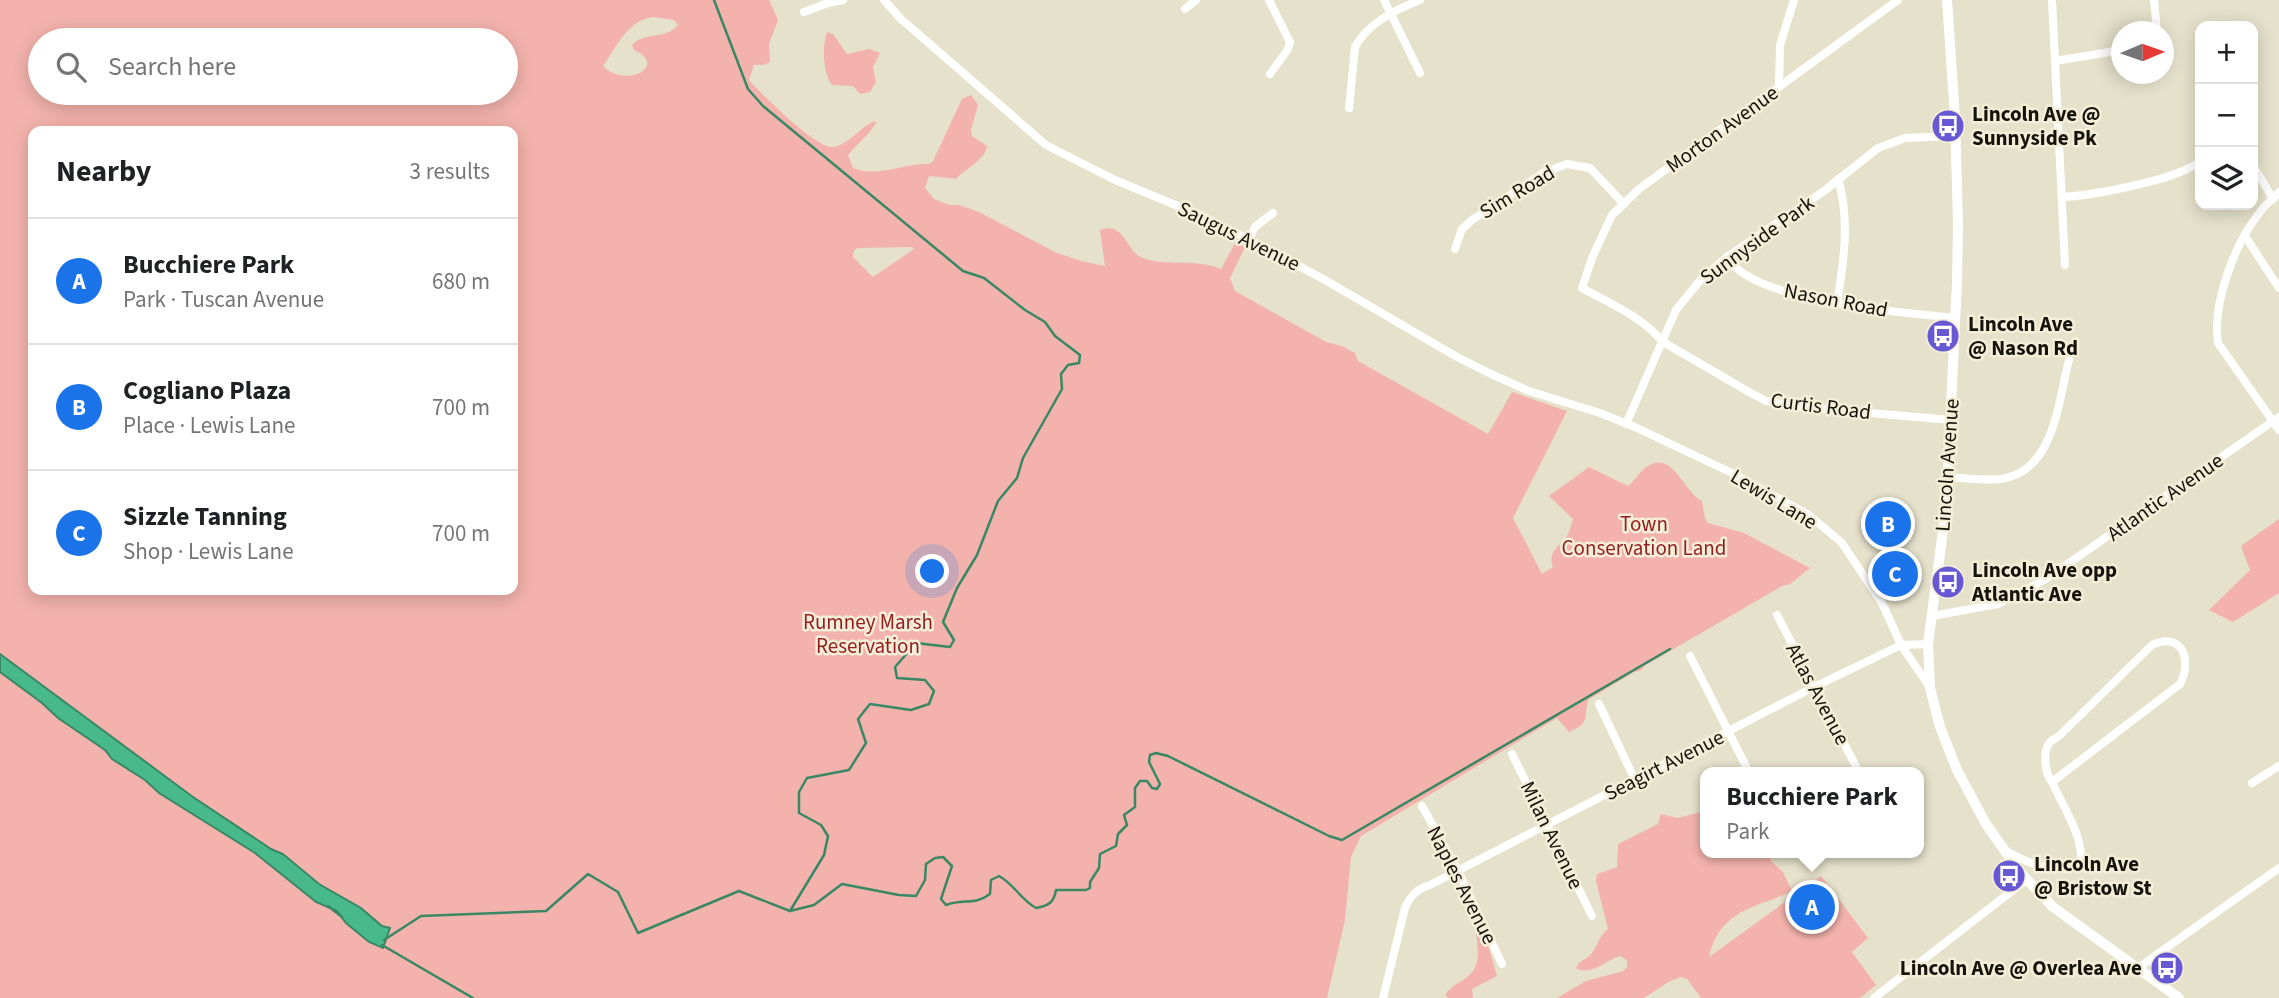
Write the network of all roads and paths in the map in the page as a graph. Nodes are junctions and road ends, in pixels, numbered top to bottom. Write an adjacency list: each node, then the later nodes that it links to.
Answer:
1 (843, 0): 13 (street)
2 (884, 0): 31 (street, Saugus Avenue)
3 (1196, 0): 12 (street)
4 (1269, 0): 19 (street)
5 (1384, 0): 14 (street)
6 (1420, 0): 14 (street)
7 (1794, 0): 20 (street)
8 (1898, 0): 20 (street, Morton Avenue)
9 (1947, 0): 22 (main road, Lincoln Avenue)
10 (2052, 0): 17 (street)
11 (2154, 0): 15 (street)
12 (1185, 9)
13 (804, 12)
14 (1389, 13): 18 (street); 21 (street)
15 (2156, 21)
16 (2111, 52): 17 (street)
17 (2055, 61): 27 (street)
18 (1420, 73)
19 (1270, 74)
20 (1779, 87): 28 (street, Morton Avenue)
21 (1349, 108)
22 (1955, 136): 25 (street, Sunnyside Park); 38 (main road, Lincoln Avenue)
23 (2195, 165): 27 (street)
24 (2258, 172): 26 (street)
25 (1839, 179): 33 (street, Sunnyside Park); 37 (street)
26 (2276, 195): 30 (street)
27 (2062, 197): 34 (street)
28 (1624, 204): 32 (street, Sim Road); 35 (street, Morton Avenue)
29 (1273, 213): 31 (street)
30 (2245, 236): 36 (street); 41 (street)
31 (1249, 239): 43 (street, Saugus Avenue)
32 (1455, 249)
33 (1727, 257): 37 (street, Nason Road); 39 (street, Sunnyside Park)
34 (2065, 265)
35 (1582, 288): 39 (street, Curtis Road)
36 (2279, 288)
37 (1837, 302): 38 (street, Nason Road)
38 (1956, 318): 42 (main road, Lincoln Avenue)
39 (1663, 342): 42 (street, Curtis Road); 43 (street, Sunnyside Park)
40 (2069, 360): 45 (street)
41 (2276, 419): 44 (street); 47 (street, Atlantic Avenue)
42 (1951, 420): 45 (main road, Lincoln Avenue)
43 (1626, 424): 49 (street, Lewis Lane)
44 (2279, 430)
45 (1947, 477): 47 (main road, Lincoln Avenue)
46 (1777, 615): 51 (street, Atlas Avenue)
47 (1932, 616): 48 (main road, Lincoln Avenue)
48 (1928, 644): 49 (street, Seagirt Avenue); 52 (main road, Lincoln Avenue)
49 (1901, 646): 51 (street, Seagirt Avenue); 52 (street, Lewis Lane)
50 (1690, 656): 54 (street)
51 (1814, 687): 54 (street, Seagirt Avenue); 58 (street, Atlas Avenue)
52 (1930, 688): 64 (main road, Lincoln Avenue)
53 (1600, 704): 59 (street)
54 (1728, 732): 57 (street); 59 (street, Seagirt Avenue)
55 (1512, 754): 63 (street, Milan Avenue)
56 (2279, 766): 61 (street)
57 (1746, 767)
58 (1856, 767)
59 (1635, 780): 63 (street, Seagirt Avenue)
60 (2052, 782): 60 (street); 64 (street)
61 (2252, 783)
62 (1422, 806): 66 (street, Naples Avenue)
63 (1548, 825): 66 (street, Seagirt Avenue); 68 (street, Milan Avenue)
64 (2004, 850): 67 (main road, Lincoln Avenue)
65 (2279, 869): 70 (street)
66 (1458, 871): 69 (street, Naples Avenue); 71 (street, Seagirt Avenue)
67 (2026, 880): 70 (main road, Lincoln Avenue); 72 (street)
68 (1592, 916)
69 (1502, 964)
70 (2138, 968): 73 (main road, Lincoln Avenue)
71 (1383, 998)
72 (1874, 998)
73 (2179, 998)

